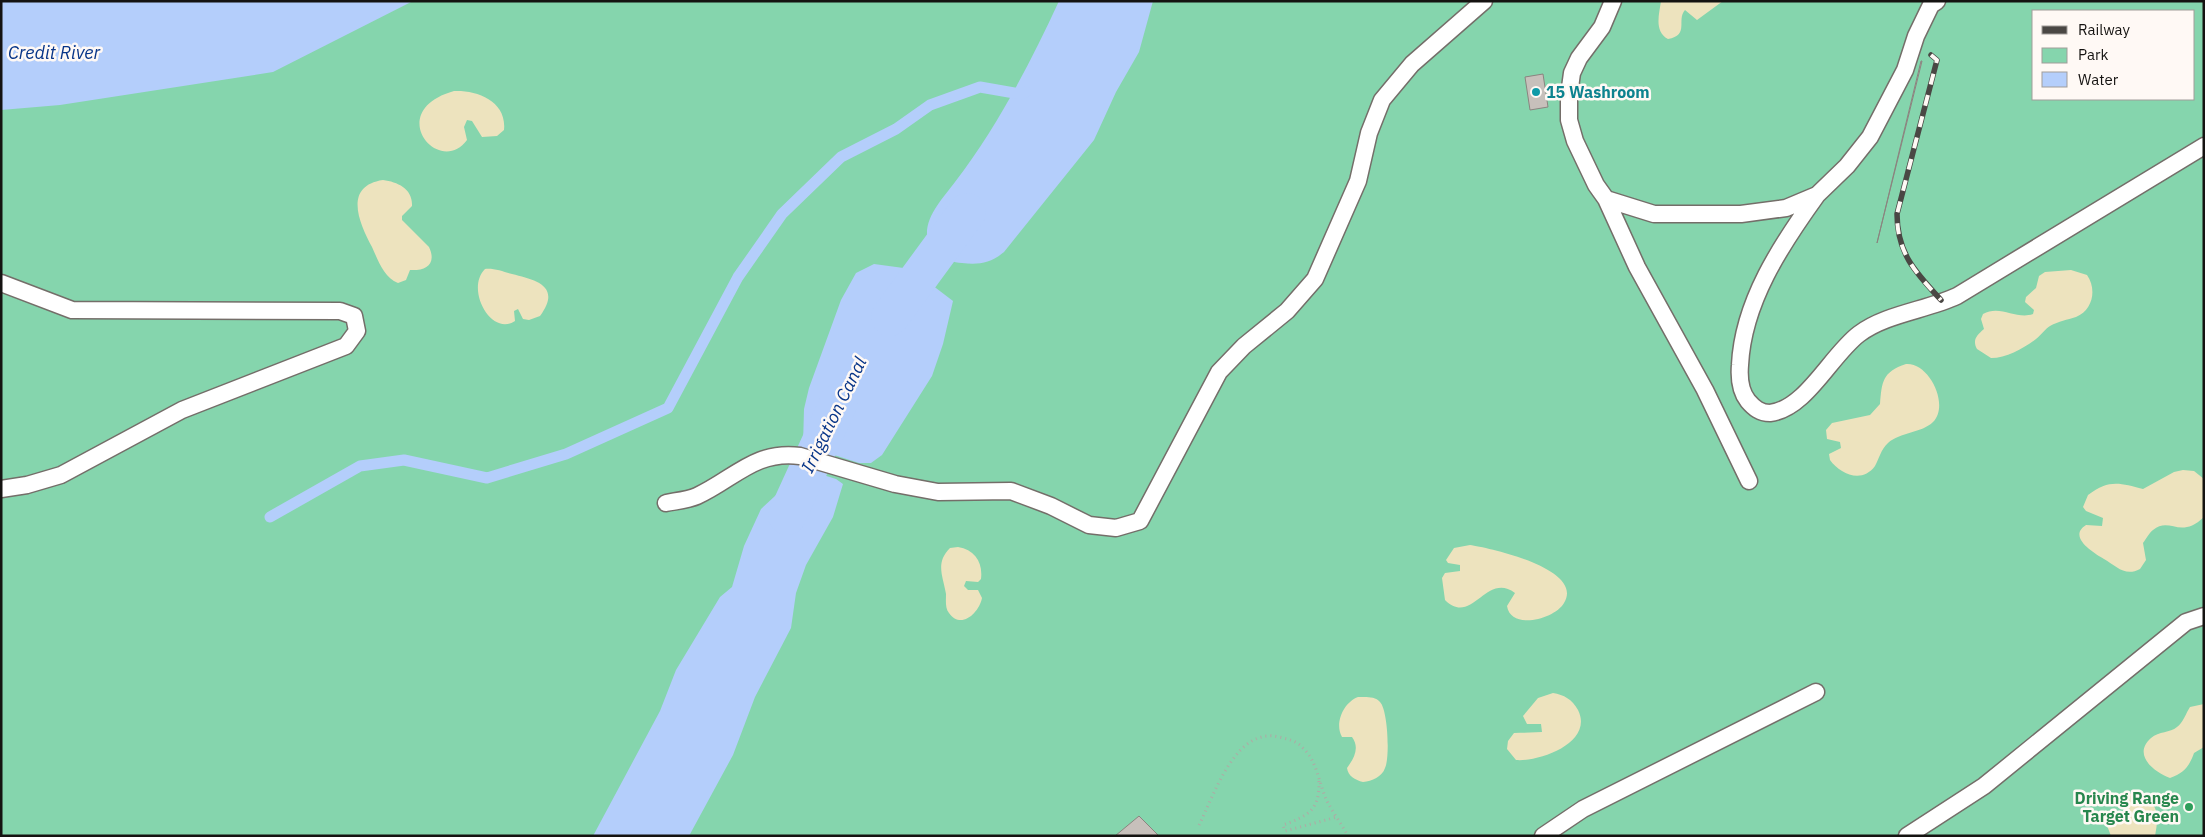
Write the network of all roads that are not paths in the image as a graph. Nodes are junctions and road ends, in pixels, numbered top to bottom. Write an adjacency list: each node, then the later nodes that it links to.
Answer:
1 (1484, 1): 10 (lane)
2 (1613, 1): 6 (lane)
3 (1937, 1): 5 (lane)
4 (2204, 146): 5 (lane)
5 (1817, 195): 6 (lane)
6 (1606, 199): 8 (lane)
7 (1, 283): 9 (lane)
8 (1748, 481)
9 (1, 489)
10 (666, 503)
11 (2204, 616): 14 (lane)
12 (1816, 692): 13 (lane)
13 (1543, 836)
14 (1906, 836)

